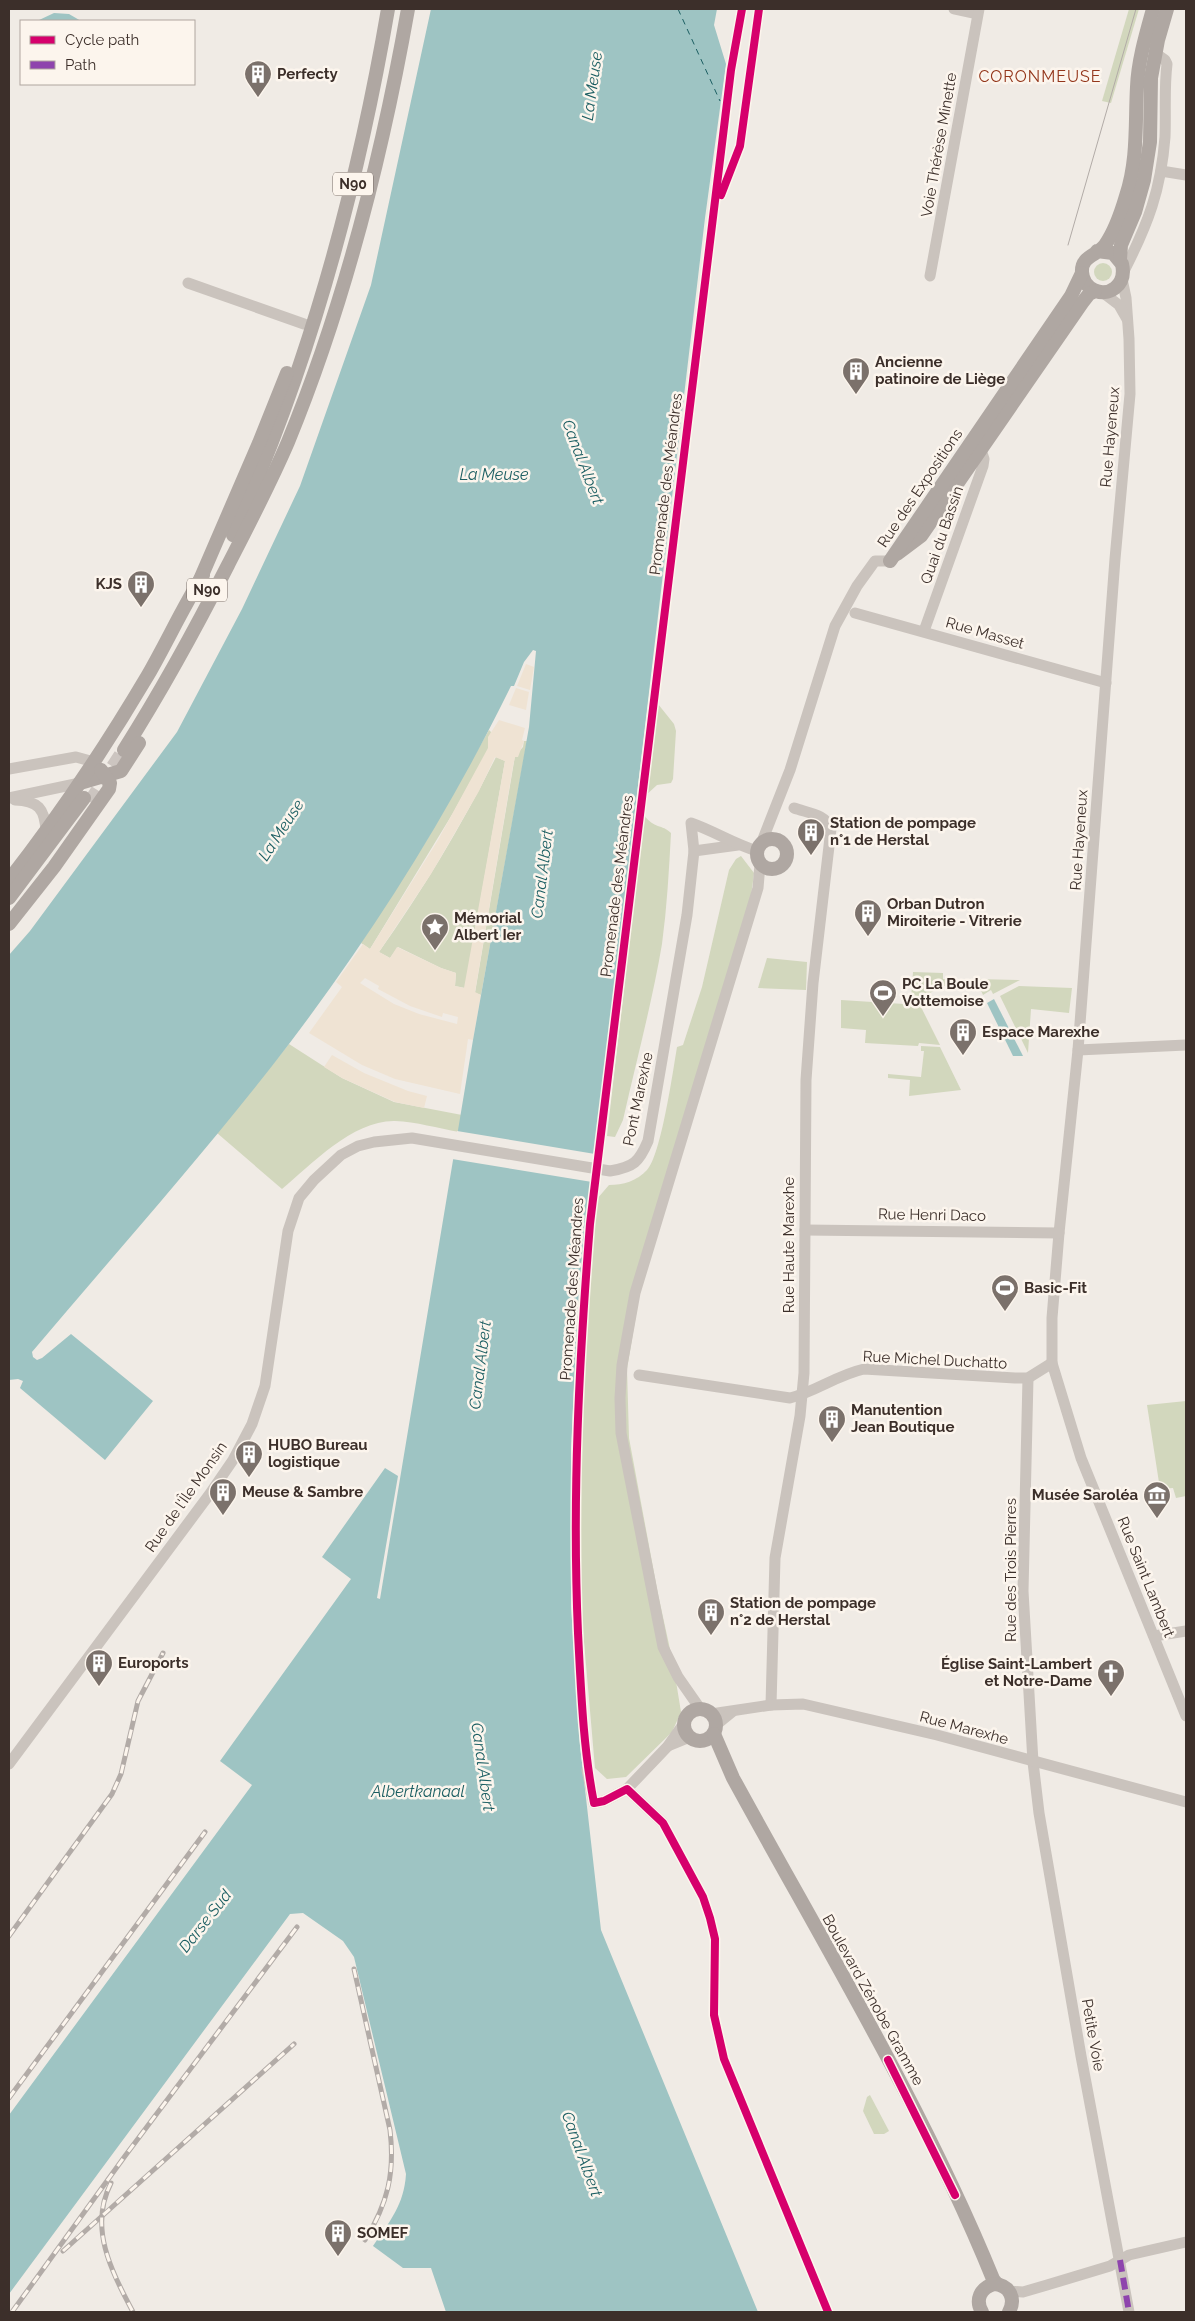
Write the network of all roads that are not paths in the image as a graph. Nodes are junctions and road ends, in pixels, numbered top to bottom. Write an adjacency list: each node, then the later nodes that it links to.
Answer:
1 (403, 9): 9 (main road)
2 (408, 9): 9 (main road, N90)
3 (954, 9): 7 (street)
4 (1153, 9): 12 (main road)
5 (1167, 9): 8 (main road)
6 (387, 11): 19 (main road); 20 (main road, N90)
7 (977, 14): 15 (street, Voie Thérèse Minette)
8 (1155, 53): 10 (street); 13 (main road)
9 (394, 81): 22 (main road, N90)
10 (1161, 171): 11 (street); 13 (street)
11 (1186, 175)
12 (1097, 251): 13 (main road); 14 (main road)
13 (1122, 270): 17 (main road); 18 (street, Rue Hayeneux)
14 (1082, 273): 17 (main road); 23 (main road, Rue des Expositions)
15 (930, 276)
16 (188, 282): 19 (street)
17 (1099, 292): 18 (street); 21 (main road, Rue des Expositions)
18 (1128, 320): 27 (street, Rue Hayeneux)
19 (304, 324): 24 (main road)
20 (278, 424): 22 (main road, N90); 24 (main road)
21 (980, 450): 23 (main road, Rue des Expositions); 26 (street, Quai du Bassin)
22 (267, 488): 30 (main road)
23 (890, 561): 37 (street)
24 (199, 582): 28 (main road)
25 (855, 613): 26 (street, Rue Masset)
26 (924, 631): 27 (street, Rue Masset)
27 (1106, 683): 43 (street, Rue Hayeneux)
28 (94, 762): 29 (street); 30 (main road); 31 (main road)
29 (9, 769)
30 (106, 776): 31 (main road); 41 (main road)
31 (80, 783): 32 (street); 34 (main road)
32 (9, 799): 34 (street)
33 (794, 808): 45 (street, Rue Haute Marexhe)
34 (46, 832): 38 (main road)
35 (738, 845): 36 (street); 36 (street, Pont Marexhe); 37 (street)
36 (694, 851): 44 (street, Pont Marexhe)
37 (759, 853): 55 (street)
38 (9, 880)
39 (9, 898): 40 (main road)
40 (9, 910)
41 (9, 924)
42 (1186, 1046): 43 (street)
43 (1078, 1050): 46 (street, Rue Hayeneux)
44 (449, 1144): 60 (street, Rue de l'Île Monsin)
45 (805, 1230): 46 (street, Rue Henri Daco); 50 (street, Rue Haute Marexhe)
46 (1059, 1233): 47 (street, Rue Hayeneux)
47 (1052, 1363): 49 (street, Rue Michel Duchatto); 52 (street, Rue Saint Lambert)
48 (639, 1375): 50 (street, Rue Michel Duchatto)
49 (1028, 1378): 50 (street, Rue Michel Duchatto); 59 (street, Rue des Trois Pierres)
50 (802, 1395): 53 (street, Rue Haute Marexhe)
51 (1186, 1631): 52 (street)
52 (1154, 1636): 54 (street, Rue Saint Lambert)
53 (771, 1705): 55 (street, Rue Marexhe); 59 (street, Rue Marexhe)
54 (1186, 1716)
55 (710, 1721): 56 (main road); 57 (main road); 67 (main road, Boulevard Zénobe Gramme)
56 (685, 1722): 57 (main road); 58 (street)
57 (690, 1737): 58 (street)
58 (668, 1746): 62 (street)
59 (1033, 1762): 63 (street, Rue Marexhe); 66 (street, Petite Voie)
60 (9, 1764)
61 (587, 1770): 62 (street)
62 (627, 1789): 64 (street)
63 (1186, 1802)
64 (663, 1823)
65 (1186, 2242): 66 (street)
66 (1120, 2260): 67 (street); 70 (street, Petite Voie)
67 (1003, 2288): 68 (main road); 69 (main road, Boulevard Zénobe Gramme)
68 (982, 2312)
69 (1010, 2312)
70 (1129, 2312)

